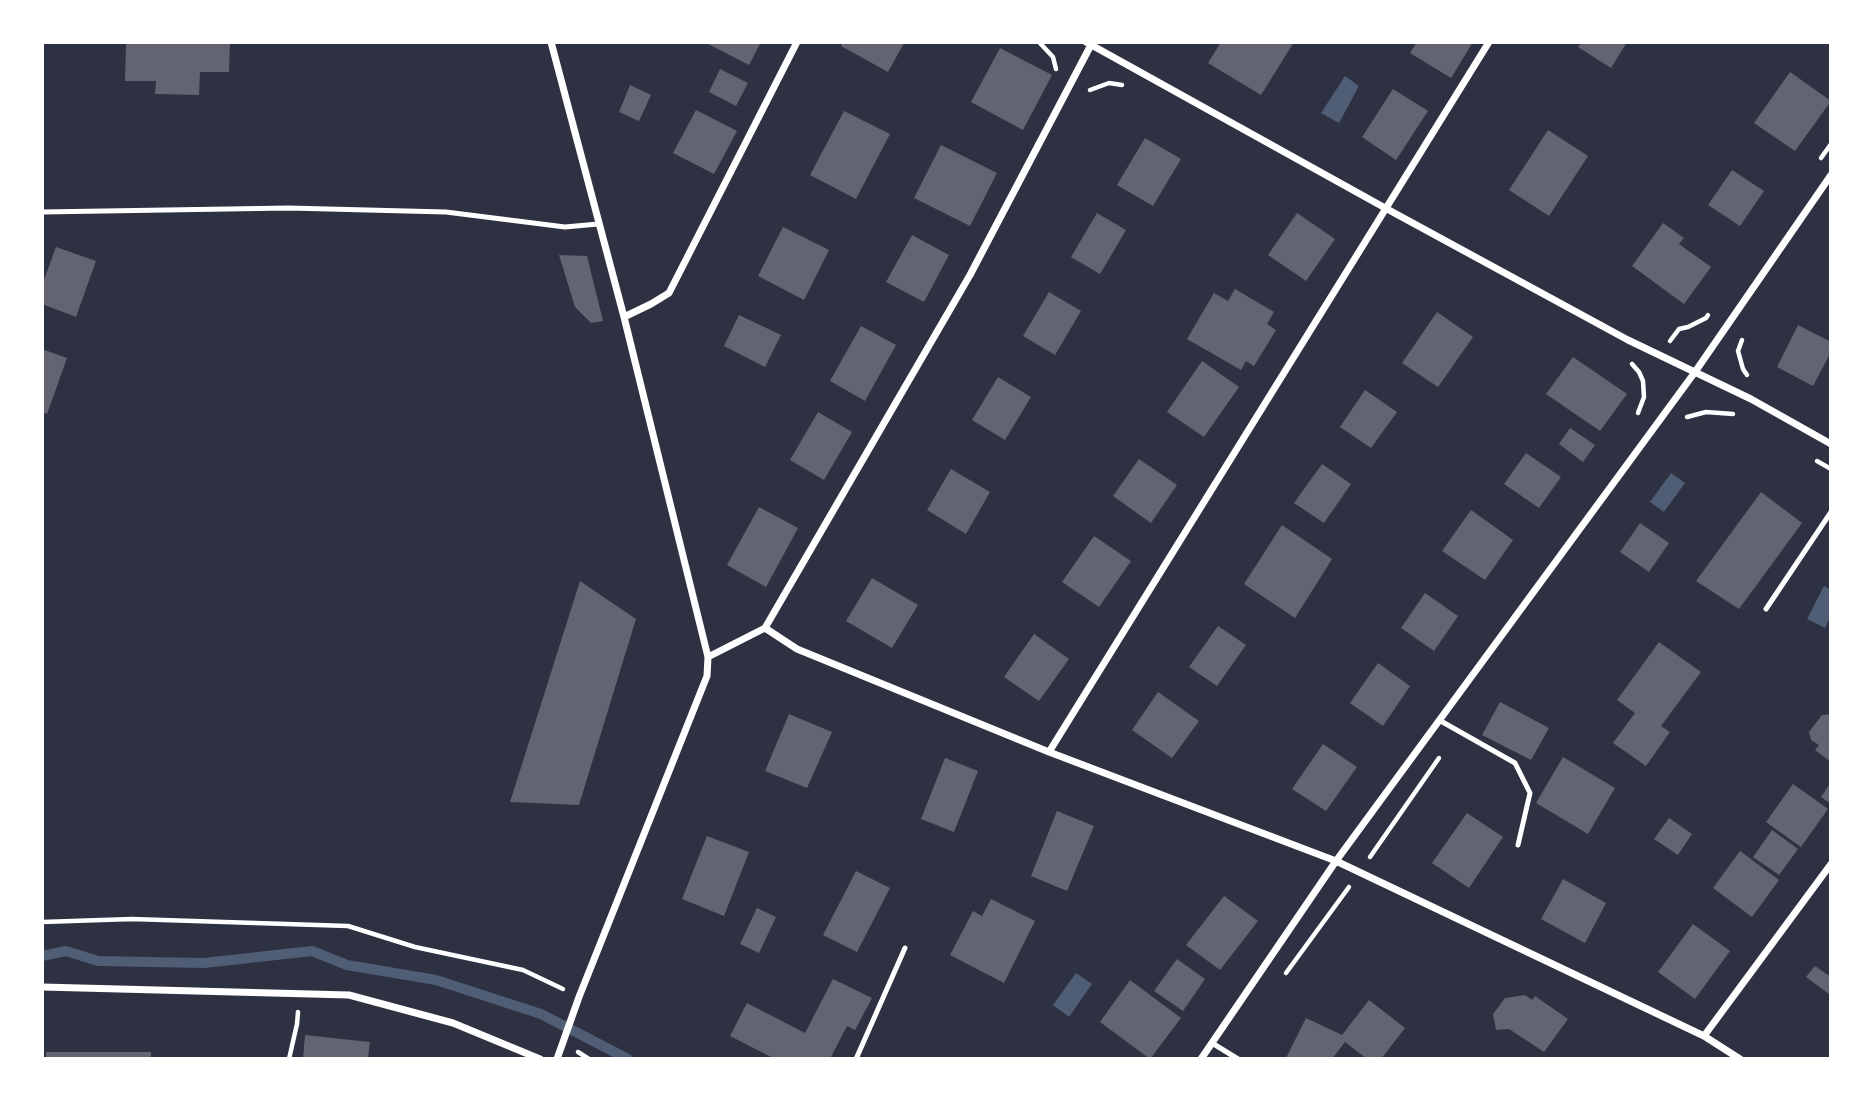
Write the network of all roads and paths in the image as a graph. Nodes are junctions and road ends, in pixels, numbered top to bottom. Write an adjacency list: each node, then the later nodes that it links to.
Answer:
1 (551, 42): 12 (street)
2 (797, 42): 14 (street)
3 (1489, 42): 10 (street)
4 (1089, 43): 10 (street); 29 (street)
5 (1130, 87): 6 (path)
6 (1085, 97)
7 (1831, 144): 8 (path)
8 (1815, 166)
9 (1831, 175): 18 (street)
10 (1387, 209): 16 (street); 33 (street)
11 (42, 212): 12 (lane)
12 (598, 224): 14 (street)
13 (1713, 307): 16 (path)
14 (624, 317): 30 (street)
15 (1745, 331): 19 (path)
16 (1660, 355): 18 (street); 20 (path)
17 (1630, 362): 20 (path)
18 (1695, 372): 24 (street); 31 (street)
19 (1750, 380)
20 (1643, 381): 22 (path)
21 (1738, 416): 23 (path)
22 (1631, 423)
23 (1679, 424)
24 (1831, 444)
25 (1808, 456): 26 (path)
26 (1831, 469)
27 (1831, 512): 28 (lane)
28 (1766, 608)
29 (765, 628): 30 (street); 33 (street)
30 (708, 657): 43 (street)
31 (1439, 720): 32 (lane); 35 (street)
32 (1459, 731): 34 (lane); 37 (path)
33 (1049, 752): 35 (street)
34 (1518, 845)
35 (1336, 860): 37 (street); 45 (street)
36 (1831, 864): 44 (street)
37 (1360, 872): 40 (path); 44 (street)
38 (42, 922): 43 (path)
39 (905, 948): 49 (lane)
40 (1282, 978)
41 (42, 986): 42 (street)
42 (299, 993): 46 (path); 47 (street)
43 (579, 997): 48 (street)
44 (1704, 1036): 52 (street)
45 (1212, 1043): 50 (street); 51 (lane)
46 (289, 1059)
47 (540, 1059)
48 (557, 1059)
49 (856, 1059)
50 (1200, 1059)
51 (1238, 1059)
52 (1740, 1059)

